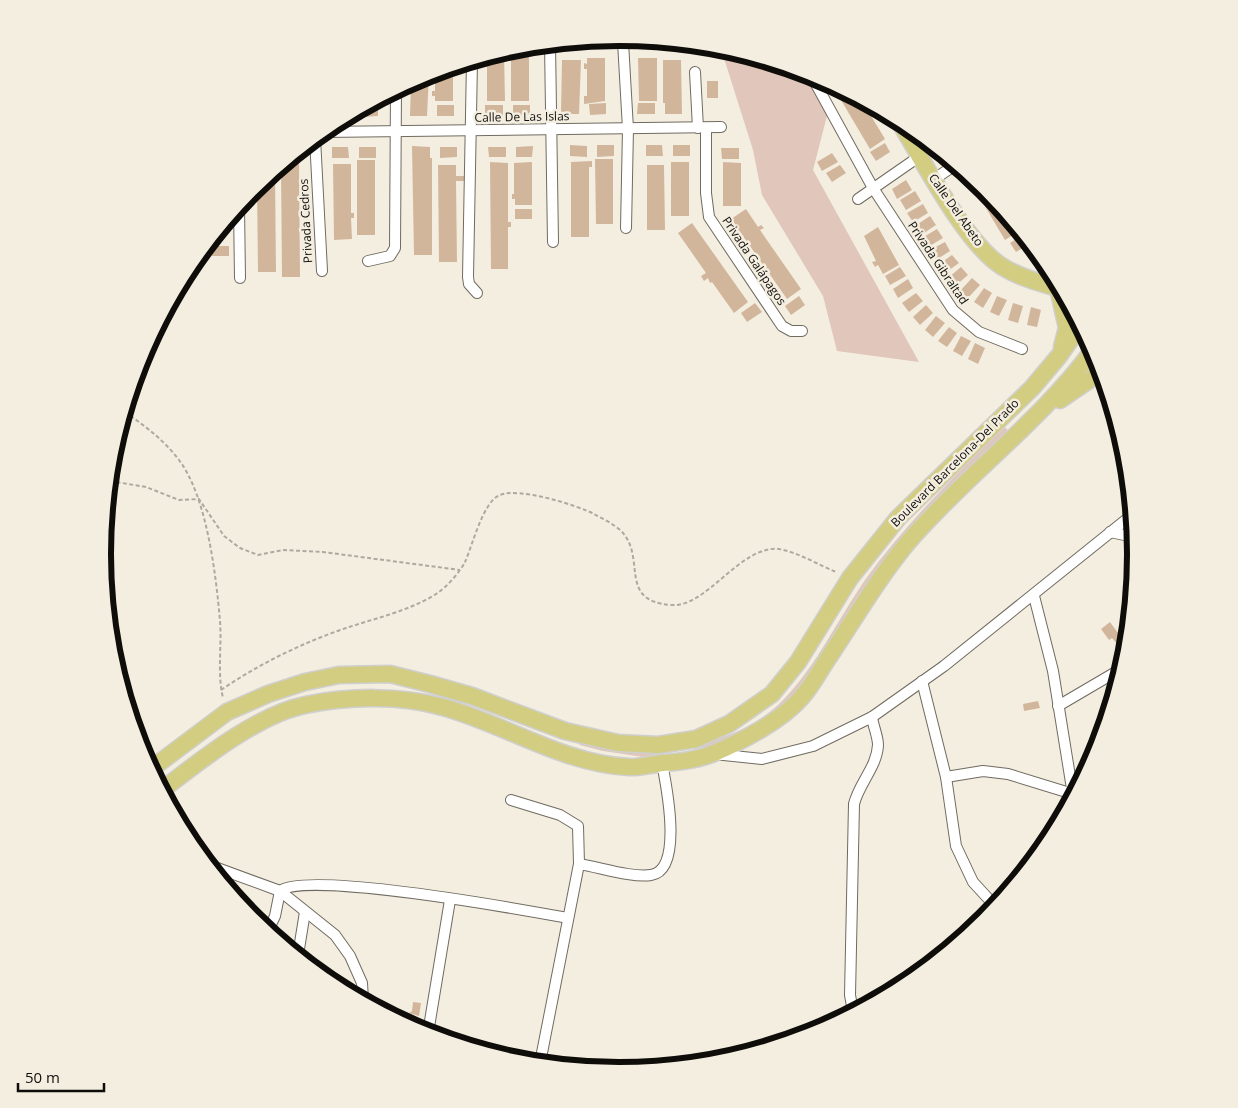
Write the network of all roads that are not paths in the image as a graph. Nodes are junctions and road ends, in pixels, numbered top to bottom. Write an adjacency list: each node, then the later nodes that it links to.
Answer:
1 (623, 46): 8 (street)
2 (550, 51): 11 (street)
3 (472, 69): 10 (street)
4 (695, 72): 9 (street, Privada Galápagos)
5 (818, 87): 19 (street, Privada Gibraltad)
6 (396, 98): 12 (street)
7 (722, 127): 9 (street, Calle De Las Islas)
8 (628, 128): 9 (street, Calle De Las Islas); 11 (street, Calle De Las Islas); 22 (street)
9 (702, 128): 30 (street, Privada Galápagos)
10 (470, 130): 11 (street, Calle De Las Islas); 12 (street, Calle De Las Islas); 28 (street)
11 (551, 130): 23 (street)
12 (396, 131): 13 (street, Calle De Las Islas); 24 (street)
13 (337, 132)
14 (909, 138): 16 (main road, Calle Del Abeto)
15 (315, 147): 25 (street, Privada Cedros)
16 (920, 156): 18 (main road, Calle Del Abeto); 19 (street)
17 (950, 169): 18 (street)
18 (933, 180): 27 (main road, Calle Del Abeto)
19 (873, 188): 20 (street); 32 (street, Privada Gibraltad)
20 (858, 199)
21 (239, 217): 26 (street)
22 (626, 228)
23 (553, 242)
24 (368, 261)
25 (322, 271)
26 (240, 278)
27 (1050, 285)
28 (477, 293)
29 (1063, 307): 33 (main road)
30 (802, 331)
31 (1075, 332): 33 (main road, Boulevard Barcelona-Del Prado)
32 (1022, 349)
33 (1058, 356): 45 (main road, Boulevard Barcelona-Del Prado)
34 (1087, 358): 36 (main road, Boulevard Barcelona-Del Prado)
35 (1094, 376): 36 (main road)
36 (1043, 410): 47 (main road, Boulevard Barcelona-Del Prado)
37 (1126, 520): 38 (street)
38 (1110, 532): 39 (street); 40 (street)
39 (1126, 535)
40 (1034, 596): 42 (street); 43 (street)
41 (1112, 675): 43 (street)
42 (922, 681): 44 (street); 50 (street)
43 (1058, 706): 51 (street)
44 (872, 717): 47 (street); 65 (street)
45 (566, 731): 46 (main road); 49 (main road, Boulevard Barcelona-Del Prado)
46 (553, 750): 48 (main road, Boulevard Barcelona-Del Prado); 52 (main road, Boulevard Barcelona-Del Prado)
47 (712, 754): 48 (main road, Boulevard Barcelona-Del Prado)
48 (662, 763): 55 (street)
49 (157, 764)
50 (946, 777): 53 (street); 59 (street)
51 (1071, 784)
52 (168, 786)
53 (1067, 793)
54 (511, 800): 55 (street)
55 (579, 864): 61 (street)
56 (221, 869): 57 (street)
57 (280, 891): 58 (street); 60 (street); 62 (street)
58 (450, 900): 61 (street); 66 (street)
59 (990, 901)
60 (305, 912): 63 (street); 64 (street)
61 (568, 918): 67 (street)
62 (271, 924)
63 (299, 948)
64 (363, 992)
65 (851, 1005)
66 (429, 1025)
67 (541, 1055)

